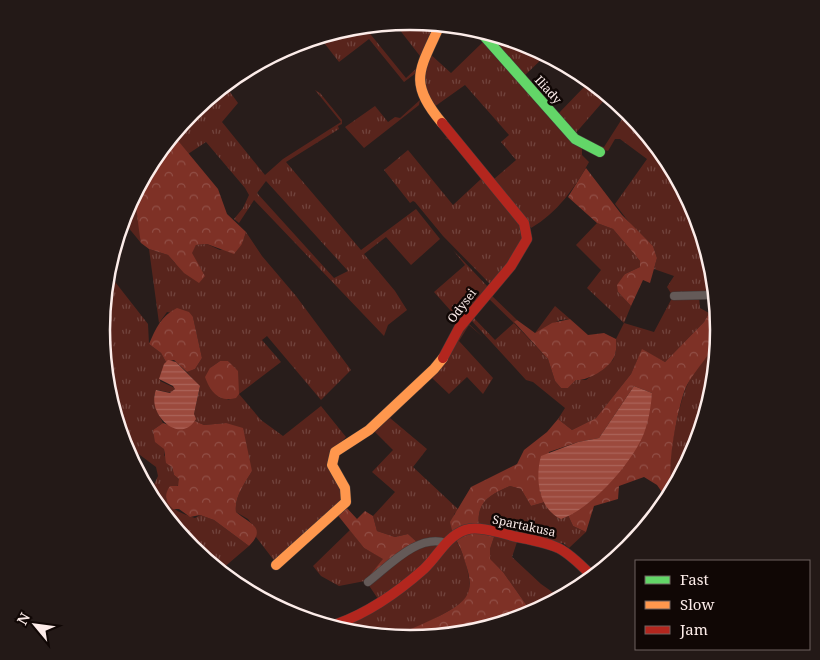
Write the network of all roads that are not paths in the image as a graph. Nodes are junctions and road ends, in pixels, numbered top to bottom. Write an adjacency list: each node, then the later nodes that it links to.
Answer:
1 (437, 32): 7 (street, Odysei)
2 (487, 40): 3 (street, Iliady)
3 (600, 152)
4 (707, 295): 5 (street)
5 (674, 296)
6 (446, 543): 8 (street, Spartakusa); 9 (street, Spartakusa); 10 (street, Spartakusa)
7 (276, 565)
8 (588, 572)
9 (368, 582)
10 (342, 622)

